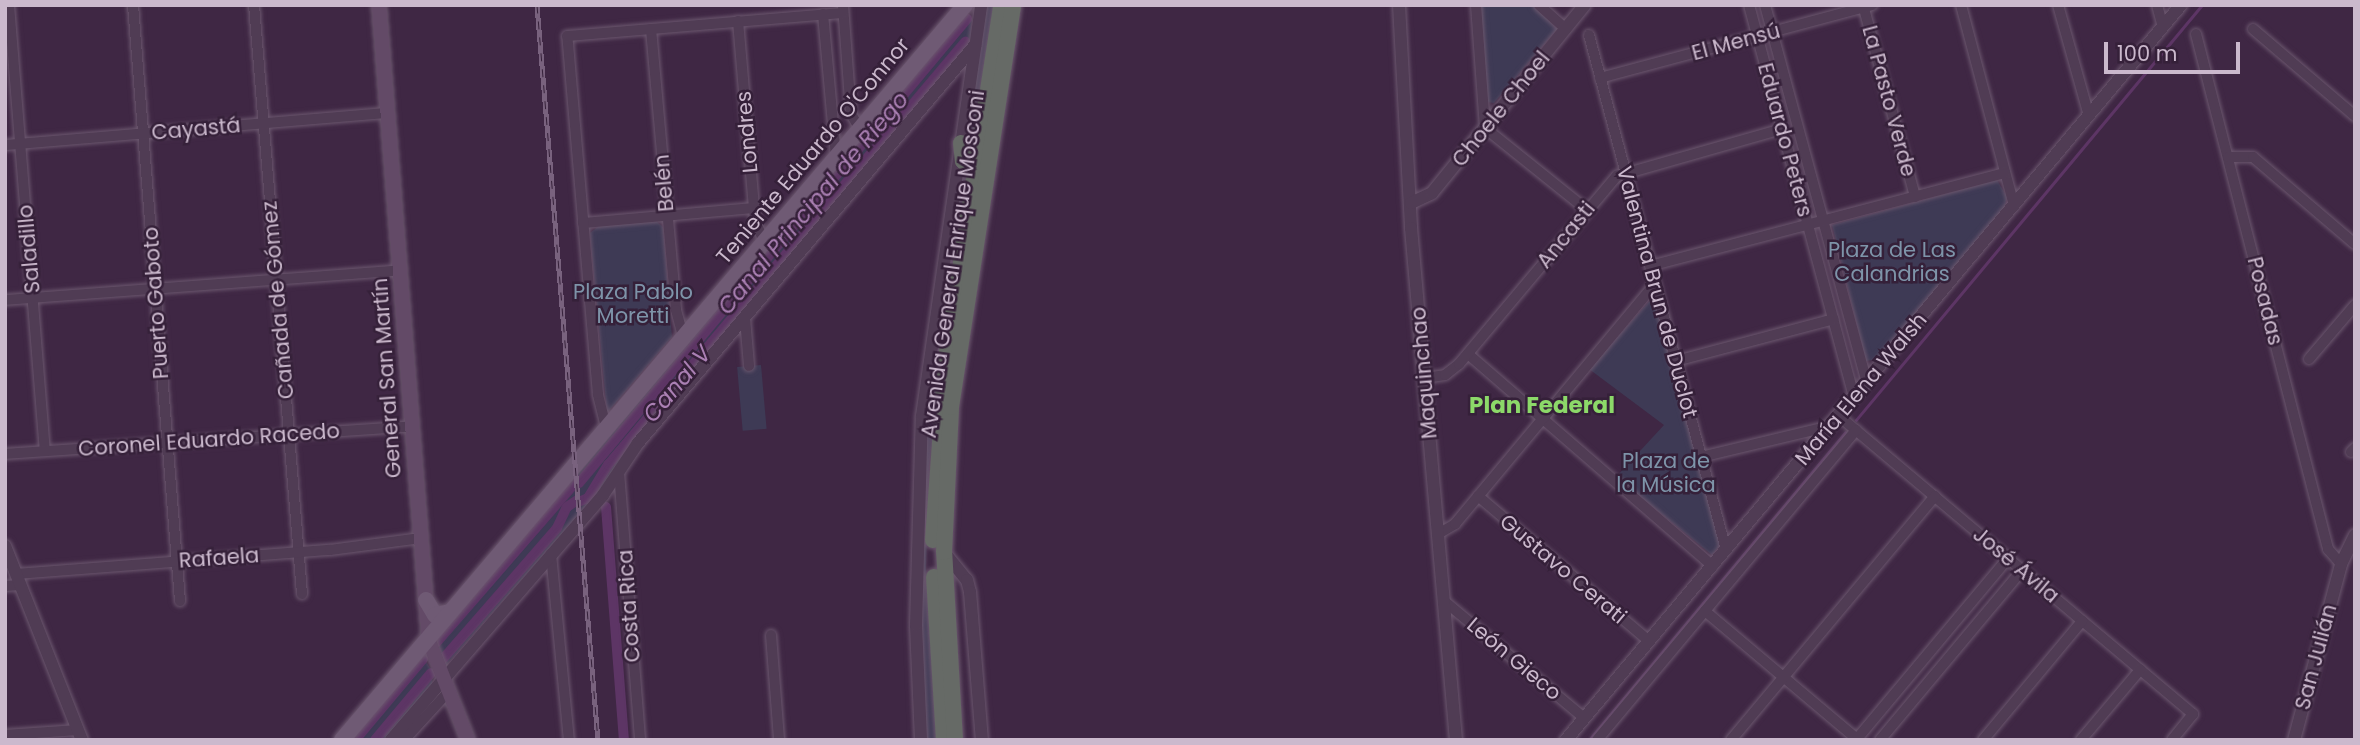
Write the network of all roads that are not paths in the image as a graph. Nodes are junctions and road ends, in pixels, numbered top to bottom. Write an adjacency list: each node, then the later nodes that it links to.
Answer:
1 (9, 5): 44 (street, Saladillo)
2 (133, 5): 42 (street, Puerto Gaboto)
3 (254, 5): 38 (street, Cañada de Gómez)
4 (379, 5): 35 (main road, General San Martín)
5 (966, 5): 20 (street); 40 (main road, Teniente Eduardo O'Connor)
6 (1001, 5): 50 (highway, Avenida General Enrique Mosconi)
7 (1013, 5): 99 (highway, Avenida General Enrique Mosconi)
8 (1399, 5): 52 (street, Maquinchao)
9 (1476, 5): 39 (street)
10 (1539, 5): 25 (street)
11 (1585, 5): 25 (street, Choele Choel)
12 (1749, 5): 30 (street, Eduardo Peters)
13 (1765, 5): 27 (street, Eduardo Peters)
14 (1961, 5): 49 (street)
15 (2058, 5): 36 (street)
16 (2157, 5): 23 (street)
17 (2181, 5): 23 (street, María Elena Walsh)
18 (1866, 6): 27 (street, El Mensú); 51 (street, La Pasto Verde)
19 (845, 7): 21 (street); 40 (street)
20 (980, 11): 31 (street)
21 (824, 14): 22 (street); 46 (street)
22 (737, 21): 24 (street); 54 (street, Londres)
23 (2163, 27): 36 (street, María Elena Walsh)
24 (651, 29): 56 (street, Belén); 58 (street)
25 (1566, 29): 39 (street, Choele Choel)
26 (2253, 29): 37 (street)
27 (1772, 32): 30 (street, El Mensú); 57 (street, Eduardo Peters)
28 (2196, 34): 47 (street, Posadas)
29 (1589, 35): 33 (street, Valentina Brun de Duclot)
30 (1757, 36): 33 (street, El Mensú); 41 (street, Eduardo Peters)
31 (975, 45): 32 (street); 34 (street)
32 (948, 78): 34 (street); 70 (street)
33 (1601, 78): 48 (street, Valentina Brun de Duclot)
34 (969, 87): 43 (street)
35 (387, 113): 38 (street, Cayastá); 63 (main road, General San Martín)
36 (2089, 116): 53 (street, María Elena Walsh)
37 (2355, 116)
38 (264, 124): 42 (street, Cayastá); 64 (street, Cañada de Gómez)
39 (1485, 128): 52 (street, Choele Choel); 55 (street)
40 (860, 129): 46 (main road, Teniente Eduardo O'Connor)
41 (1782, 129): 48 (street, Ancasti); 59 (street, Eduardo Peters)
42 (143, 134): 44 (street, Cayastá); 66 (street, Puerto Gaboto)
43 (961, 143): 50 (highway); 132 (street)
44 (20, 144): 45 (street, Cayastá); 67 (street, Saladillo)
45 (5, 145)
46 (836, 157): 60 (main road, Teniente Eduardo O'Connor)
47 (2228, 157): 61 (street); 103 (street, Posadas)
48 (1626, 172): 55 (street, Ancasti); 62 (street, Valentina Brun de Duclot)
49 (2005, 173): 51 (street); 53 (street)
50 (975, 174): 133 (highway, Avenida General Enrique Mosconi)
51 (1915, 197): 57 (street)
52 (1411, 203): 77 (street, Maquinchao)
53 (2014, 205): 78 (street, María Elena Walsh)
54 (754, 208): 56 (street); 60 (street, Londres)
55 (1587, 210): 73 (street, Ancasti)
56 (667, 215): 58 (street); 72 (street, Belén)
57 (1822, 221): 59 (street); 78 (street, Eduardo Peters)
58 (583, 223): 83 (street)
59 (1808, 225): 62 (street); 71 (street, Eduardo Peters)
60 (764, 242): 72 (main road, Teniente Eduardo O'Connor)
61 (2355, 244)
62 (1650, 266): 65 (street, Valentina Brun de Duclot)
63 (400, 270): 64 (street); 82 (main road, General San Martín)
64 (276, 279): 66 (street); 85 (street, Cañada de Gómez)
65 (1655, 284): 75 (street, Valentina Brun de Duclot); 80 (street)
66 (155, 288): 67 (street); 86 (street, Puerto Gaboto)
67 (33, 298): 68 (street); 87 (street, Saladillo)
68 (5, 300)
69 (2355, 305): 74 (street)
70 (744, 318): 76 (street); 90 (street)
71 (1834, 319): 75 (street); 79 (street, Eduardo Peters)
72 (683, 336): 83 (main road, Teniente Eduardo O'Connor)
73 (1468, 355): 77 (street, Ancasti); 80 (street)
74 (2309, 359)
75 (1676, 361): 89 (street, Valentina Brun de Duclot)
76 (749, 366)
77 (1424, 378): 93 (street, Maquinchao)
78 (1867, 382): 79 (street, María Elena Walsh)
79 (1854, 397): 81 (street, María Elena Walsh)
80 (1542, 419): 91 (street); 104 (street)
81 (1835, 421): 84 (street, José Ávila); 89 (street); 97 (street, María Elena Walsh)
82 (412, 426): 85 (street, Coronel Eduardo Racedo); 95 (main road, General San Martín)
83 (606, 427): 113 (main road, Teniente Eduardo O'Connor)
84 (1856, 430): 92 (street, José Ávila); 112 (street, María Elena Walsh)
85 (289, 435): 86 (street, Coronel Eduardo Racedo); 98 (street, Cañada de Gómez)
86 (167, 443): 87 (street, Coronel Eduardo Racedo); 102 (street, Puerto Gaboto)
87 (45, 451): 88 (street, Coronel Eduardo Racedo)
88 (5, 454)
89 (1701, 457): 97 (street, Valentina Brun de Duclot)
90 (619, 472): 100 (street); 130 (street, Costa Rica)
91 (1478, 496): 93 (street); 117 (street, Gustavo Cerati)
92 (1934, 496): 101 (street, José Ávila); 119 (street)
93 (1438, 534): 110 (street, Maquinchao)
94 (2355, 535): 103 (street, San Julián)
95 (421, 538): 98 (street, Rafaela); 109 (main road, General San Martín)
96 (5, 546): 106 (street)
97 (1726, 550): 104 (street, María Elena Walsh)
98 (298, 552): 102 (street, Rafaela); 108 (street, Cañada de Gómez)
99 (944, 552): 134 (highway, Avenida General Enrique Mosconi); 135 (street)
100 (551, 554): 120 (street); 129 (street)
101 (2008, 558): 105 (street, José Ávila); 124 (street)
102 (177, 561): 106 (street, Rafaela); 111 (street, Puerto Gaboto)
103 (2341, 564): 144 (street, San Julián)
104 (1713, 566): 117 (street, María Elena Walsh)
105 (2022, 570): 114 (street, José Ávila); 140 (street)
106 (18, 579): 107 (street, Rafaela); 123 (street)
107 (5, 586)
108 (302, 594)
109 (426, 600): 113 (main road); 116 (main road, General San Martín)
110 (1443, 600): 121 (street, León Gieco); 136 (street, Maquinchao)
111 (180, 601)
112 (1704, 611): 119 (street); 138 (street, María Elena Walsh)
113 (450, 612): 116 (main road, Teniente Eduardo O'Connor)
114 (2082, 621): 118 (street, José Ávila); 141 (street)
115 (771, 635): 131 (street)
116 (429, 637): 120 (main road, General San Martín); 125 (main road, Teniente Eduardo O'Connor)
117 (1649, 641): 121 (street, María Elena Walsh)
118 (2140, 670): 142 (street); 143 (street, José Ávila)
119 (1783, 677): 124 (street); 139 (street)
120 (447, 685): 126 (street); 127 (street); 128 (main road, General San Martín)
121 (1584, 718): 137 (street, María Elena Walsh)
122 (5, 735): 123 (street)
123 (80, 735)
124 (1857, 739)
125 (342, 740)
126 (391, 740)
127 (404, 740)
128 (468, 740)
129 (569, 740)
130 (640, 740)
131 (779, 740)
132 (921, 740)
133 (944, 740)
134 (955, 740)
135 (982, 740)
136 (1455, 740)
137 (1566, 740)
138 (1597, 740)
139 (1731, 740)
140 (1880, 740)
141 (1983, 740)
142 (2081, 740)
143 (2172, 740)
144 (2294, 740)

